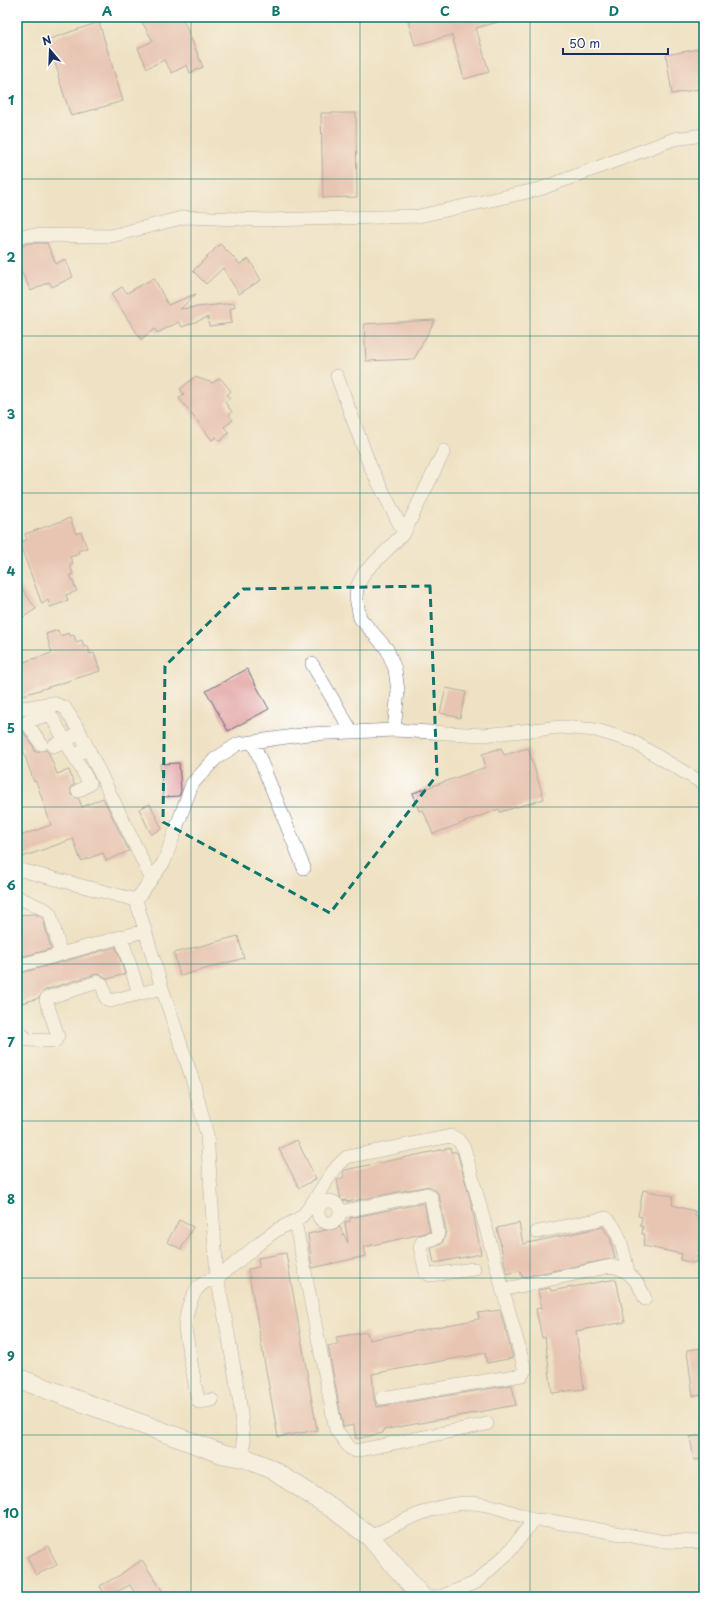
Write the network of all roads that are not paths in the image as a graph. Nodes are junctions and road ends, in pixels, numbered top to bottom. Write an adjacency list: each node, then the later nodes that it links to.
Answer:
1 (704, 135): 2 (street)
2 (17, 239)
3 (337, 376): 5 (street)
4 (444, 451): 5 (street)
5 (404, 533): 10 (street)
6 (312, 664): 11 (street)
7 (17, 709): 8 (street)
8 (72, 719): 9 (street); 12 (street)
9 (58, 726): 13 (street); 13 (street)
10 (394, 730): 11 (street); 17 (street)
11 (352, 732): 14 (street)
12 (81, 734): 13 (street); 15 (street)
13 (66, 740): 16 (street)
14 (253, 742): 19 (street); 21 (street)
15 (88, 749): 16 (street); 21 (street)
16 (74, 756): 18 (street)
17 (704, 784)
18 (78, 791)
19 (304, 868)
20 (17, 869): 23 (street)
21 (151, 878): 23 (street)
22 (17, 897): 26 (street)
23 (136, 900): 24 (street)
24 (145, 931): 25 (street); 28 (street)
25 (121, 938): 26 (street); 29 (street)
26 (62, 954): 27 (street)
27 (17, 966)
28 (162, 988): 29 (street); 35 (street)
29 (139, 994): 30 (street)
30 (17, 1030)
31 (299, 1218): 33 (street); 35 (street); 36 (street); 41 (street)
32 (538, 1232): 34 (street)
33 (474, 1269)
34 (628, 1272): 36 (street); 37 (street)
35 (217, 1277): 40 (street); 42 (street)
36 (502, 1290): 39 (street)
37 (644, 1299)
38 (17, 1378): 42 (street)
39 (382, 1398)
40 (212, 1400)
41 (487, 1424)
42 (245, 1458): 44 (street)
43 (534, 1520): 44 (street); 45 (street); 47 (street)
44 (370, 1537): 46 (street)
45 (704, 1542)
46 (422, 1597)
47 (434, 1597)

